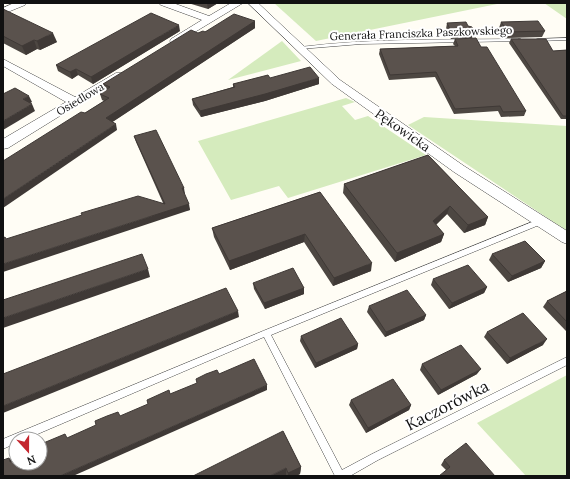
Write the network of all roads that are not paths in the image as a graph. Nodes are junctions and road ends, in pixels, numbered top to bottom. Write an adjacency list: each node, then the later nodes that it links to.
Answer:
1 (22, 3): 5 (street)
2 (164, 3): 6 (street)
3 (238, 3): 6 (street)
4 (253, 3): 10 (street, Pękowicka)
5 (3, 12)
6 (210, 20): 11 (street)
7 (567, 39): 9 (lane, Generała Franciszka Paszkowskiego)
8 (522, 40): 10 (lane, Generała Franciszka Paszkowskiego)
9 (529, 40)
10 (300, 48): 16 (street, Pękowicka)
11 (163, 49)
12 (3, 62): 14 (street)
13 (129, 70): 14 (street, Osiedlowa)
14 (75, 102): 15 (street, Osiedlowa)
15 (3, 145)
16 (542, 221): 17 (street, Pękowicka); 18 (lane)
17 (567, 238)
18 (266, 333): 20 (lane); 21 (lane)
19 (567, 361): 21 (lane, Kaczorówka)
20 (3, 444)
21 (341, 476)

